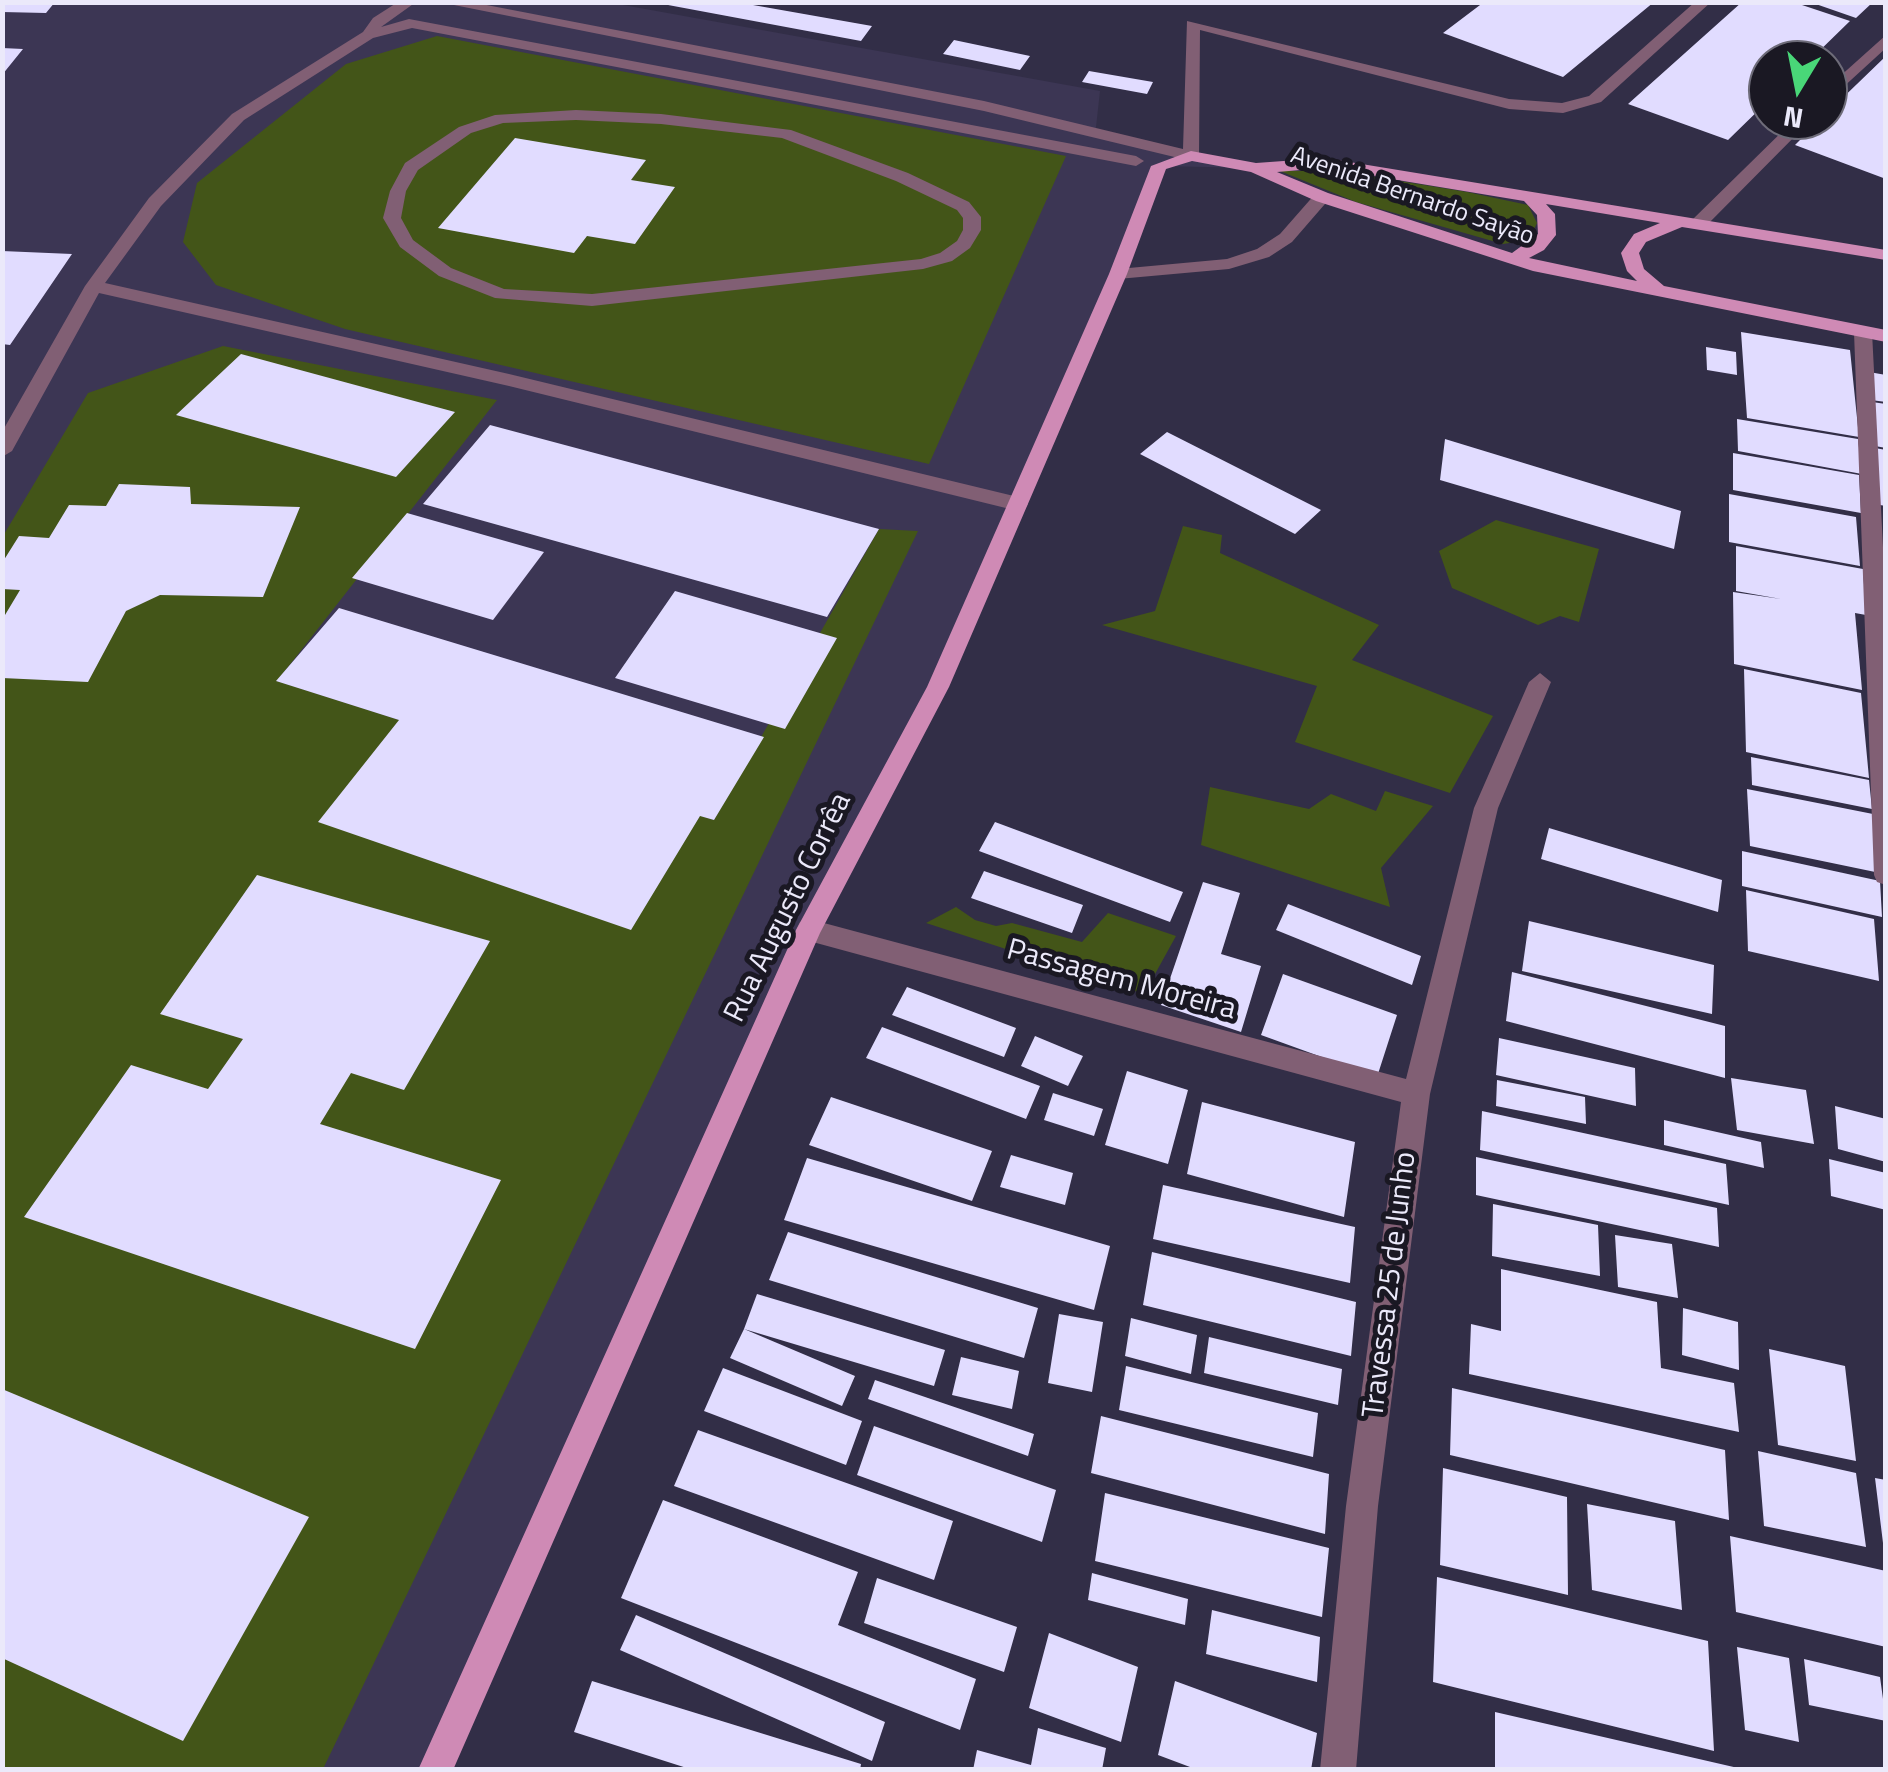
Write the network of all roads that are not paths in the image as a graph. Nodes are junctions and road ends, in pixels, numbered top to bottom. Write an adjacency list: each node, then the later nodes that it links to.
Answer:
1 (1704, 2): 12 (street)
2 (407, 3): 4 (street); 5 (street)
3 (455, 3): 4 (street); 7 (street)
4 (414, 25): 5 (street); 9 (street)
5 (368, 36): 22 (street)
6 (1886, 39): 8 (street)
7 (802, 70): 9 (street); 12 (street)
8 (1848, 76)
9 (785, 92): 10 (street); 13 (street)
10 (756, 127): 10 (street)
11 (1784, 140): 18 (street)
12 (1191, 156): 13 (main road); 14 (main road)
13 (1159, 166): 21 (main road, Rua Augusto Corrêa)
14 (1256, 168): 15 (main road, Avenida Bernardo Sayão); 16 (main road, Avenida Bernardo Sayão)
15 (1530, 196): 17 (main road, Avenida Bernardo Sayão); 20 (main road)
16 (1322, 198): 20 (main road, Avenida Bernardo Sayão); 21 (street)
17 (1678, 222): 18 (main road, Avenida Bernardo Sayão); 23 (main road)
18 (1698, 224): 19 (main road, Avenida Bernardo Sayão)
19 (1886, 255)
20 (1513, 259): 23 (main road, Avenida Bernardo Sayão)
21 (1118, 274): 26 (main road, Rua Augusto Corrêa)
22 (94, 286): 25 (street); 26 (street)
23 (1662, 294): 24 (main road, Avenida Bernardo Sayão)
24 (1874, 334): 28 (street)
25 (2, 451)
26 (1018, 504): 29 (main road, Rua Augusto Corrêa)
27 (1540, 682): 30 (street, Travessa 25 de Junho)
28 (1886, 875)
29 (809, 930): 30 (street, Passagem Moreira); 31 (main road, Rua Augusto Corrêa)
30 (1416, 1094): 32 (street, Travessa 25 de Junho)
31 (435, 1770)
32 (1338, 1770)

